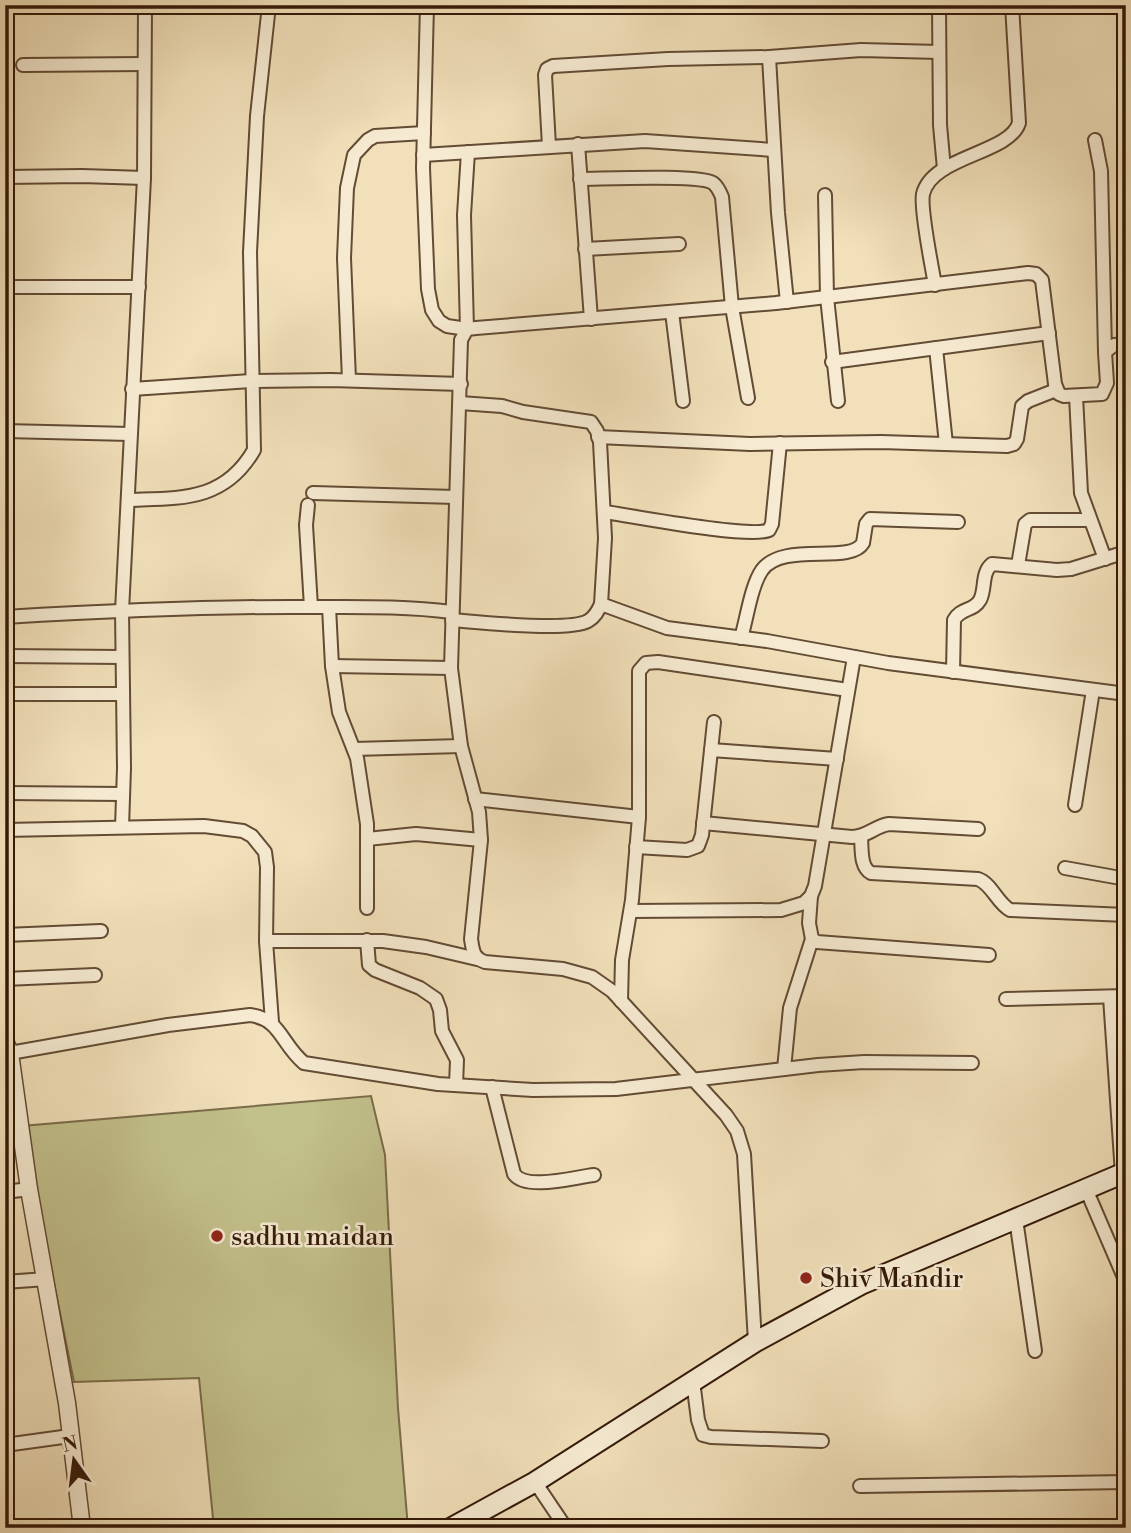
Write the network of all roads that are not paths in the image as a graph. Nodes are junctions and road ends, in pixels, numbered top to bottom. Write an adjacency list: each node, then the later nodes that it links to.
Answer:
1 (145, 5): 8 (street)
2 (269, 5): 39 (street)
3 (427, 5): 10 (street)
4 (939, 5): 6 (street)
5 (1012, 5): 17 (street)
6 (939, 52): 7 (street); 17 (street)
7 (769, 57): 13 (street); 14 (street)
8 (144, 64): 9 (street); 19 (street)
9 (23, 65)
10 (424, 133): 16 (street); 38 (street)
11 (1095, 140): 36 (street)
12 (578, 144): 13 (street); 14 (street); 20 (street)
13 (549, 146): 15 (street)
14 (774, 150): 28 (street)
15 (468, 152): 16 (street); 32 (street)
16 (424, 155): 32 (street)
17 (944, 169): 24 (street)
18 (5, 177): 19 (street)
19 (144, 178): 26 (street)
20 (580, 179): 23 (street); 29 (street)
21 (825, 195): 27 (street)
22 (678, 244): 23 (street)
23 (585, 249): 31 (street)
24 (935, 285): 27 (street); 33 (street)
25 (5, 287): 26 (street)
26 (138, 287): 41 (street)
27 (827, 297): 28 (street); 37 (street)
28 (787, 302): 29 (street)
29 (732, 307): 30 (street); 44 (street)
30 (672, 312): 31 (street); 45 (street)
31 (591, 319): 32 (street)
32 (467, 329): 40 (street)
33 (1049, 333): 35 (street); 42 (street)
34 (1126, 344): 36 (street)
35 (936, 348): 37 (street); 52 (street)
36 (1105, 352): 43 (street)
37 (832, 362): 46 (street)
38 (349, 380): 39 (street); 40 (street)
39 (251, 381): 41 (street); 54 (street)
40 (461, 384): 47 (street)
41 (132, 388): 49 (street)
42 (1056, 390): 43 (street); 52 (street)
43 (1076, 396): 56 (street)
44 (748, 398)
45 (683, 401)
46 (838, 401)
47 (460, 403): 50 (street); 53 (street)
48 (5, 431): 49 (street)
49 (131, 434): 54 (street)
50 (598, 437): 51 (street); 55 (street)
51 (780, 443): 52 (street); 55 (street)
52 (946, 444)
53 (456, 497): 62 (street); 65 (street)
54 (128, 500): 64 (street)
55 (604, 512): 61 (street)
56 (1090, 520): 59 (street); 60 (street)
57 (958, 522): 67 (street)
58 (1126, 552): 59 (street)
59 (1105, 559): 60 (street)
60 (1018, 565): 73 (street)
61 (601, 604): 65 (street); 67 (street)
62 (311, 607): 63 (street); 64 (street)
63 (329, 607): 65 (street); 71 (street)
64 (122, 611): 66 (street); 69 (street)
65 (452, 616): 72 (street)
66 (5, 617)
67 (741, 638): 70 (street)
68 (5, 656): 69 (street)
69 (122, 657): 77 (street)
70 (854, 657): 73 (street); 74 (street)
71 (332, 666): 72 (street); 81 (street)
72 (451, 668): 80 (street)
73 (953, 671): 75 (street)
74 (848, 690): 83 (street); 88 (street)
75 (1093, 690): 78 (street); 87 (street)
76 (5, 694): 77 (street)
77 (123, 694): 85 (street)
78 (1126, 694)
79 (714, 722): 82 (street)
80 (461, 746): 81 (street); 86 (street)
81 (354, 749): 95 (street)
82 (711, 750): 83 (street); 89 (street)
83 (836, 759): 93 (street)
84 (5, 793): 85 (street)
85 (123, 794): 90 (street)
86 (475, 799): 88 (street); 96 (street)
87 (1076, 805)
88 (639, 817): 97 (street)
89 (703, 823): 93 (street); 97 (street)
90 (122, 827): 92 (street); 108 (street)
91 (978, 829): 94 (street)
92 (5, 830)
93 (823, 836): 94 (street); 100 (street)
94 (861, 837): 103 (street)
95 (367, 839): 96 (street); 101 (street)
96 (481, 839): 110 (street)
97 (636, 846): 102 (street)
98 (1065, 868): 99 (street)
99 (1126, 879)
100 (811, 896): 102 (street); 106 (street)
101 (367, 908)
102 (631, 911): 116 (street)
103 (1126, 915)
104 (101, 931): 105 (street)
105 (5, 935)
106 (813, 939): 109 (street); 120 (street)
107 (367, 940): 108 (street); 110 (street); 122 (street)
108 (266, 941): 117 (street)
109 (989, 955)
110 (477, 959): 116 (street)
111 (94, 975): 112 (street)
112 (5, 979)
113 (1110, 996): 114 (street); 115 (street); 124 (street)
114 (1126, 996)
115 (1006, 999)
116 (621, 1001): 121 (street)
117 (272, 1022): 118 (street); 122 (street)
118 (7, 1046): 126 (street)
119 (972, 1063): 120 (street)
120 (784, 1069): 121 (street)
121 (693, 1079): 123 (street); 133 (street)
122 (456, 1085): 123 (street)
123 (492, 1087): 125 (street)
124 (1124, 1173): 127 (main road)
125 (594, 1175)
126 (29, 1189): 128 (street); 131 (street)
127 (1086, 1189): 129 (main road); 130 (street)
128 (5, 1192)
129 (1016, 1219): 133 (main road); 134 (street)
130 (1124, 1274)
131 (46, 1279): 132 (street); 136 (street)
132 (5, 1282)
133 (755, 1342): 135 (main road)
134 (1035, 1351)
135 (693, 1381): 137 (street); 139 (main road)
136 (70, 1436): 138 (street); 142 (street)
137 (822, 1441)
138 (5, 1445)
139 (535, 1482): 143 (main road); 144 (street)
140 (1126, 1482): 141 (street)
141 (860, 1486)
142 (82, 1528)
143 (451, 1528)
144 (566, 1528)

